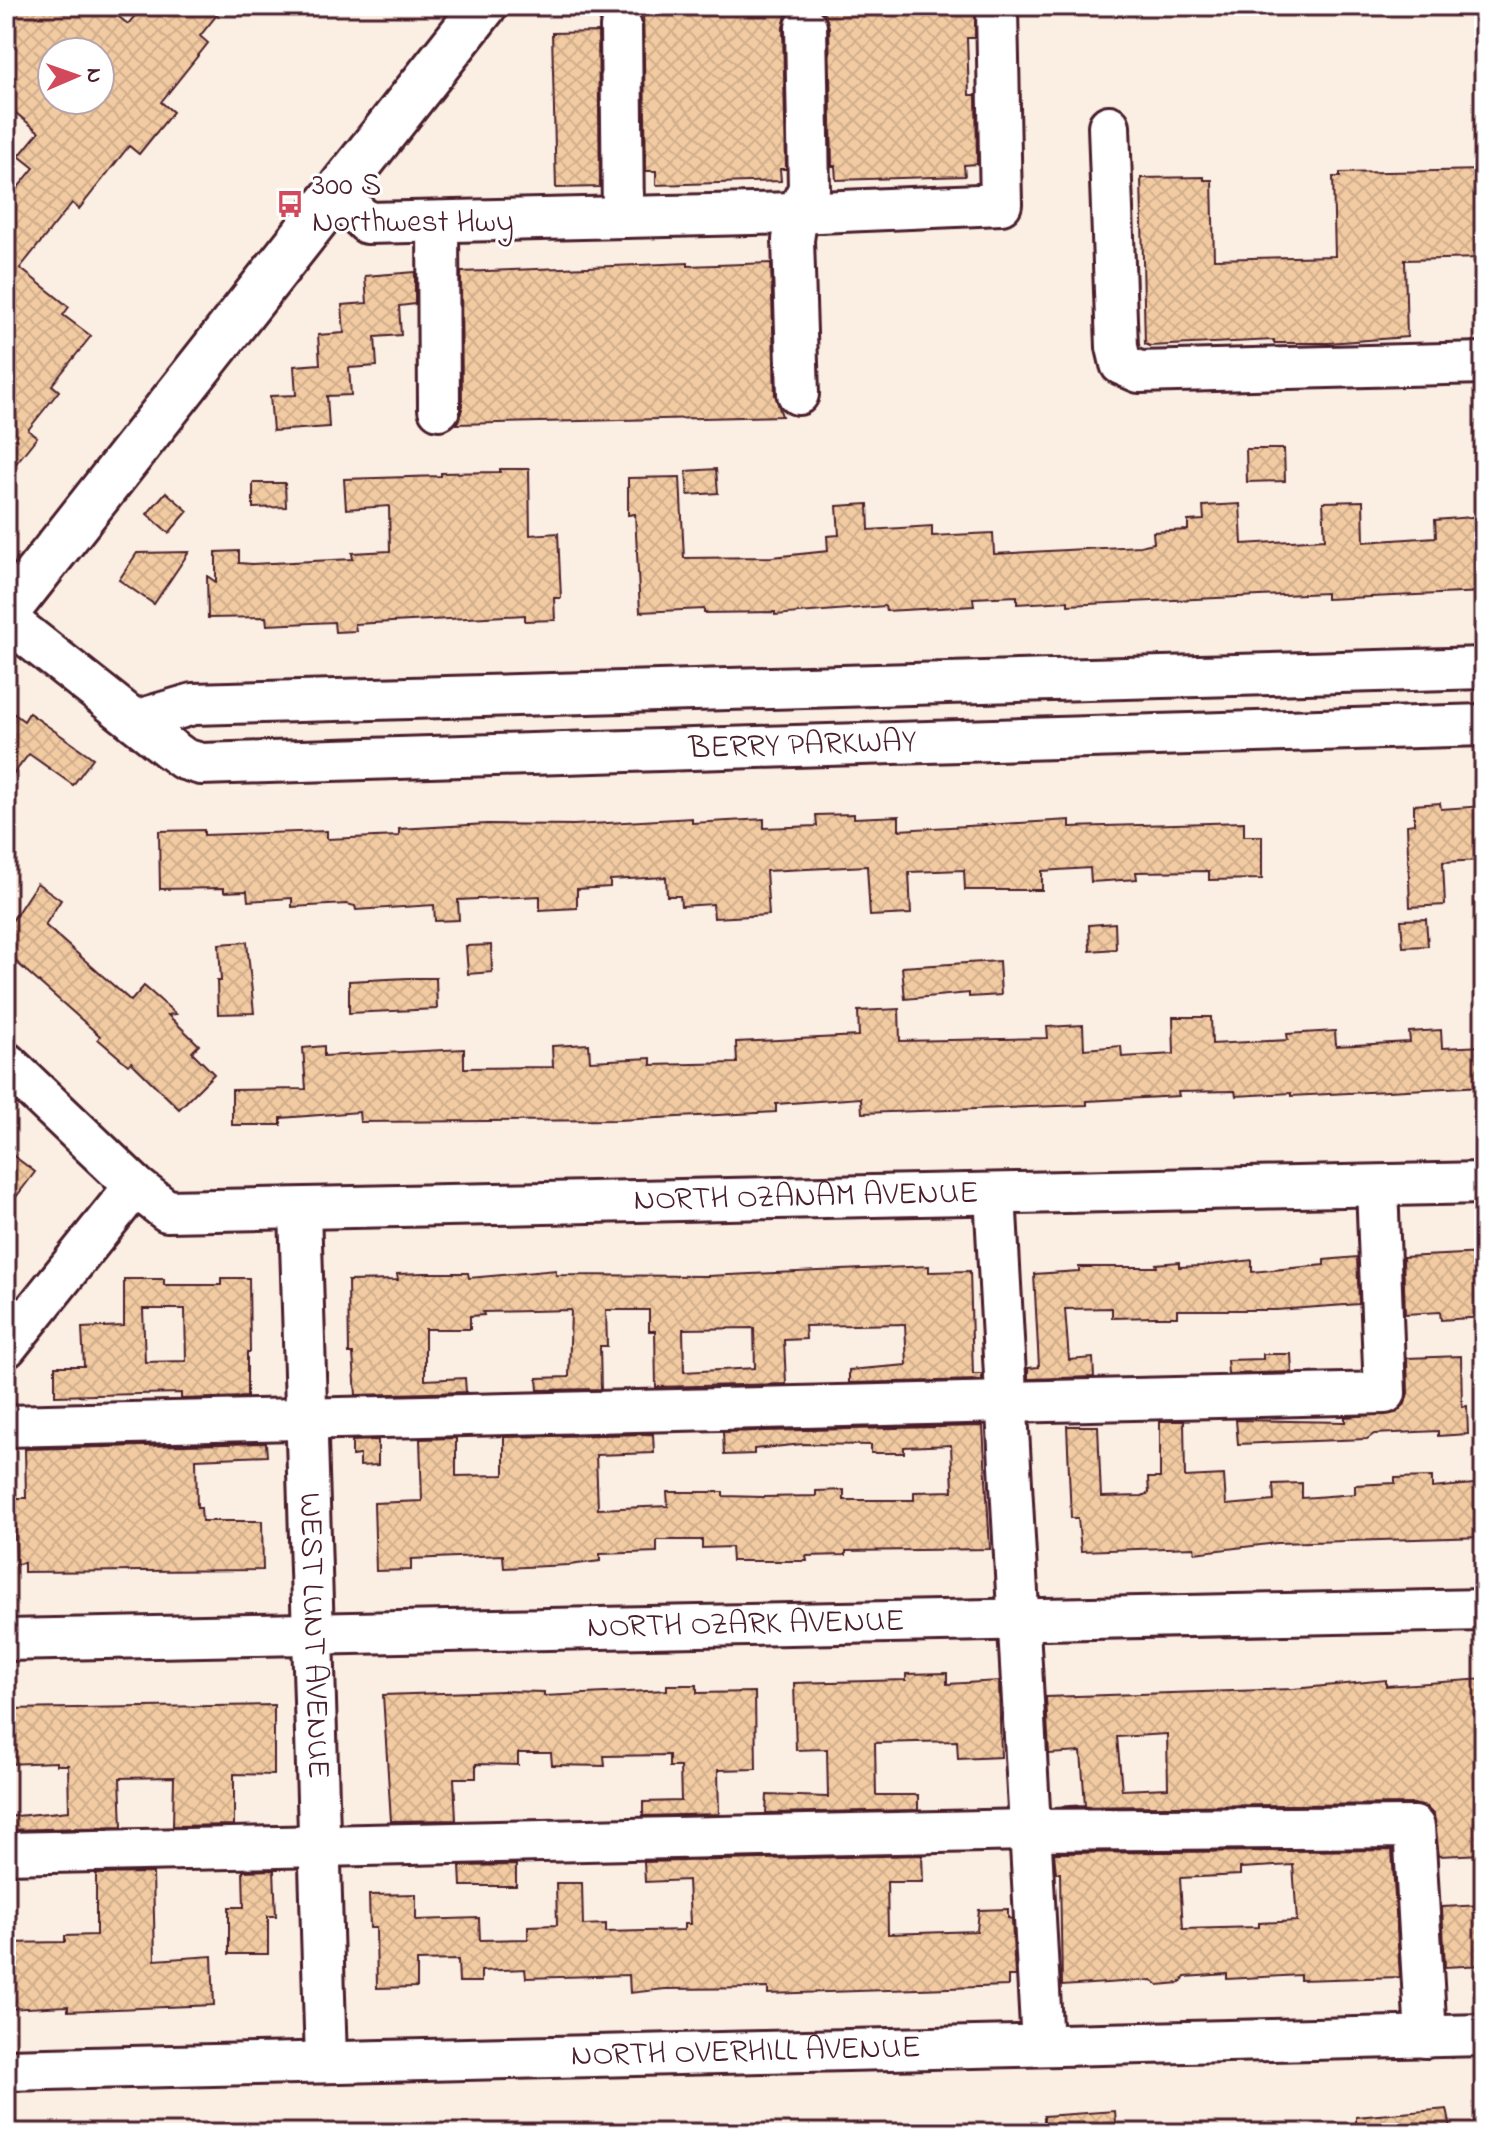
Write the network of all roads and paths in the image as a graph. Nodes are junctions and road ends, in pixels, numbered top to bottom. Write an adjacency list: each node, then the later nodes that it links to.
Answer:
1 (484, 6): 6 (main road)
2 (997, 10): 7 (street)
3 (621, 27): 8 (street)
4 (806, 27): 7 (street)
5 (1109, 126): 10 (street)
6 (336, 194): 9 (street); 13 (main road)
7 (797, 213): 8 (street); 11 (street)
8 (623, 217): 9 (street)
9 (438, 222): 12 (street)
10 (1484, 363)
11 (798, 394)
12 (439, 409)
13 (6, 616): 15 (street, BERRY PARKWAY)
14 (1484, 668): 15 (street, BERRY PARKWAY)
15 (135, 721): 16 (street, BERRY PARKWAY)
16 (1484, 725)
17 (6, 1063): 19 (street, NORTH OZANAM AVENUE)
18 (1484, 1183): 20 (street, NORTH OZANAM AVENUE)
19 (135, 1186): 22 (street, NORTH OZANAM AVENUE); 23 (street)
20 (1377, 1186): 21 (street, NORTH OZANAM AVENUE); 24 (street)
21 (995, 1194): 22 (street, NORTH OZANAM AVENUE); 24 (street)
22 (300, 1210): 25 (street, WEST LUNT AVENUE)
23 (6, 1347)
24 (1007, 1401): 25 (street); 28 (street)
25 (306, 1417): 26 (street); 29 (street, WEST LUNT AVENUE)
26 (6, 1426)
27 (1484, 1610): 28 (street, NORTH OZARK AVENUE)
28 (1019, 1620): 29 (street, NORTH OZARK AVENUE); 31 (street)
29 (313, 1634): 30 (street, NORTH OZARK AVENUE); 32 (street, WEST LUNT AVENUE)
30 (6, 1640)
31 (1030, 1830): 32 (street); 35 (street); 36 (street)
32 (319, 1845): 33 (street); 37 (street, WEST LUNT AVENUE)
33 (6, 1853)
34 (1484, 2035): 35 (street, NORTH OVERHILL AVENUE)
35 (1426, 2037): 36 (street, NORTH OVERHILL AVENUE)
36 (1042, 2045): 37 (street, NORTH OVERHILL AVENUE)
37 (326, 2061): 38 (street, NORTH OVERHILL AVENUE)
38 (6, 2070)

